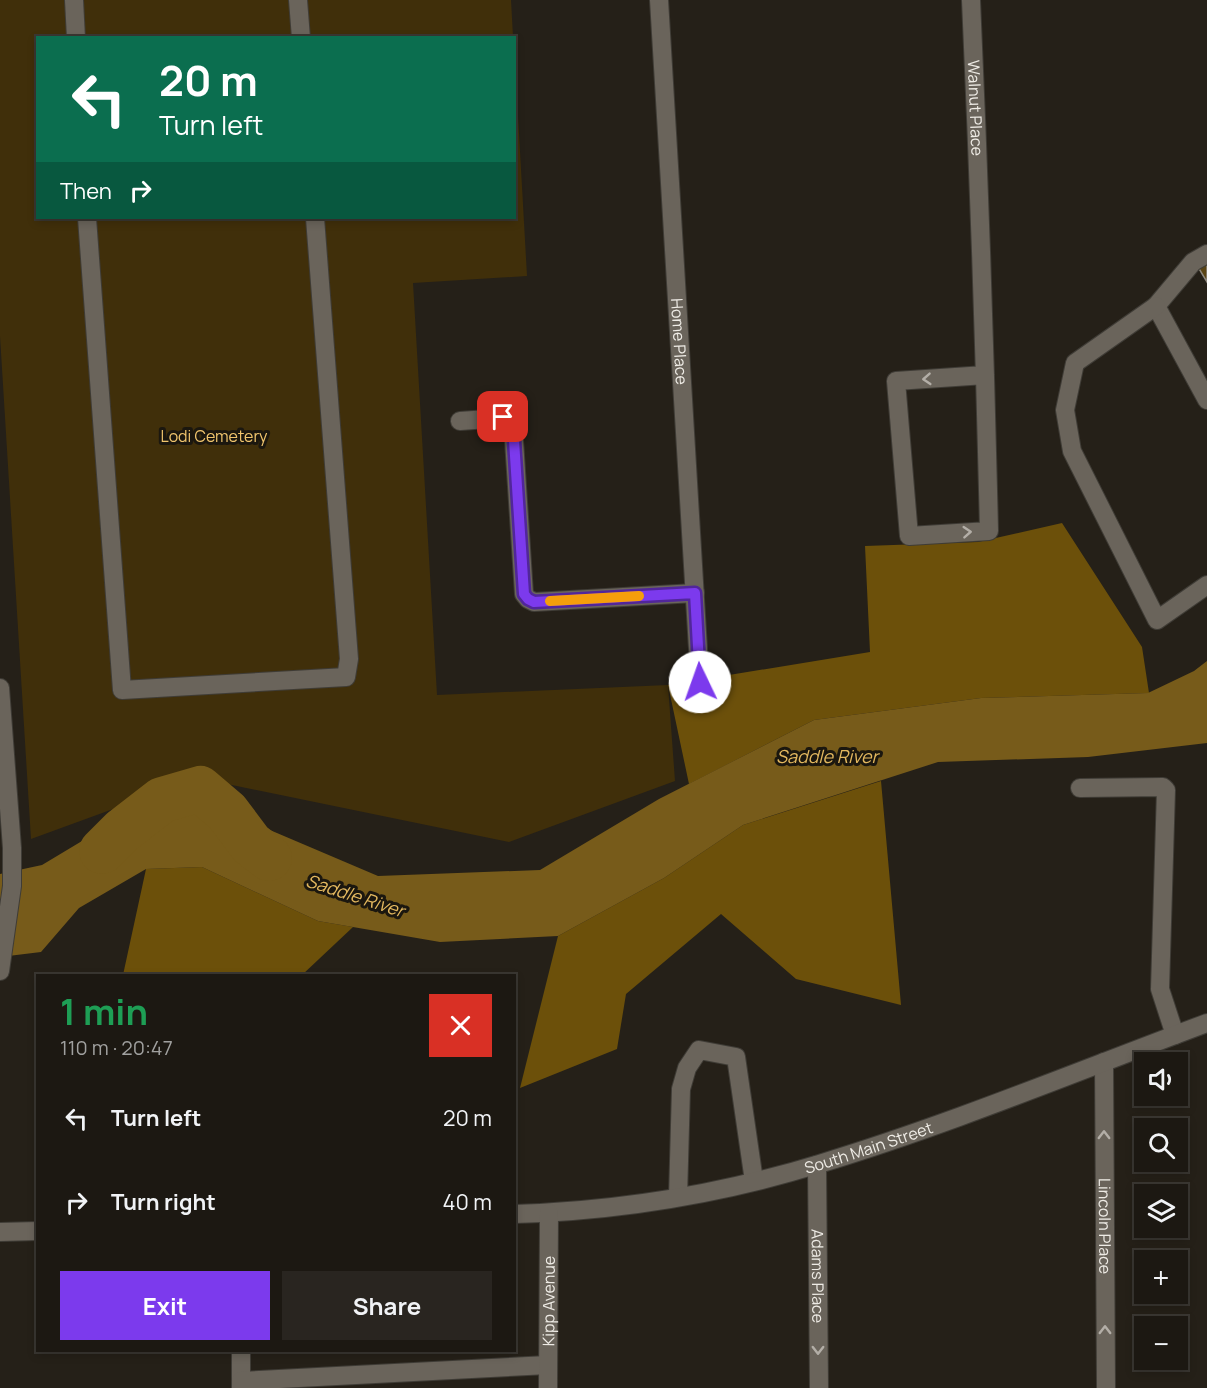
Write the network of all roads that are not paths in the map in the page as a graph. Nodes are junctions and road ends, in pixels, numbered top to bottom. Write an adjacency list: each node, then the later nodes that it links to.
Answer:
1 (74, 0): 5 (street)
2 (298, 0): 6 (street)
3 (659, 0): 15 (street, Home Place)
4 (971, 0): 11 (street, Walnut Place)
5 (76, 36)
6 (301, 36)
7 (87, 219): 8 (street)
8 (315, 219)
9 (1207, 254): 10 (street)
10 (1156, 306): 12 (street); 14 (street)
11 (985, 375): 11 (street, Walnut Place, one-way to 11)
12 (1207, 400)
13 (460, 421): 15 (street)
14 (1207, 585)
15 (695, 593): 16 (street, Home Place)
16 (700, 682)
17 (0, 688): 19 (street)
18 (1080, 788): 21 (street)
19 (1, 964)
20 (1207, 1023): 21 (street, South Main Street)
21 (1175, 1035): 22 (street, South Main Street)
22 (1104, 1062): 23 (street, South Main Street); 35 (street, Lincoln Place, one-way to 22)
23 (817, 1165): 24 (street, South Main Street); 34 (street, Adams Place, one-way to 34)
24 (754, 1181): 25 (street, South Main Street); 25 (street)
25 (678, 1197): 26 (street, South Main Street)
26 (549, 1213): 27 (street, South Main Street); 31 (street, Kipp Avenue)
27 (516, 1214)
28 (36, 1231): 29 (street)
29 (0, 1232)
30 (241, 1352): 32 (street)
31 (548, 1365): 32 (street); 33 (street, Kipp Avenue)
32 (241, 1384)
33 (548, 1388)
34 (819, 1388)
35 (1106, 1388)

